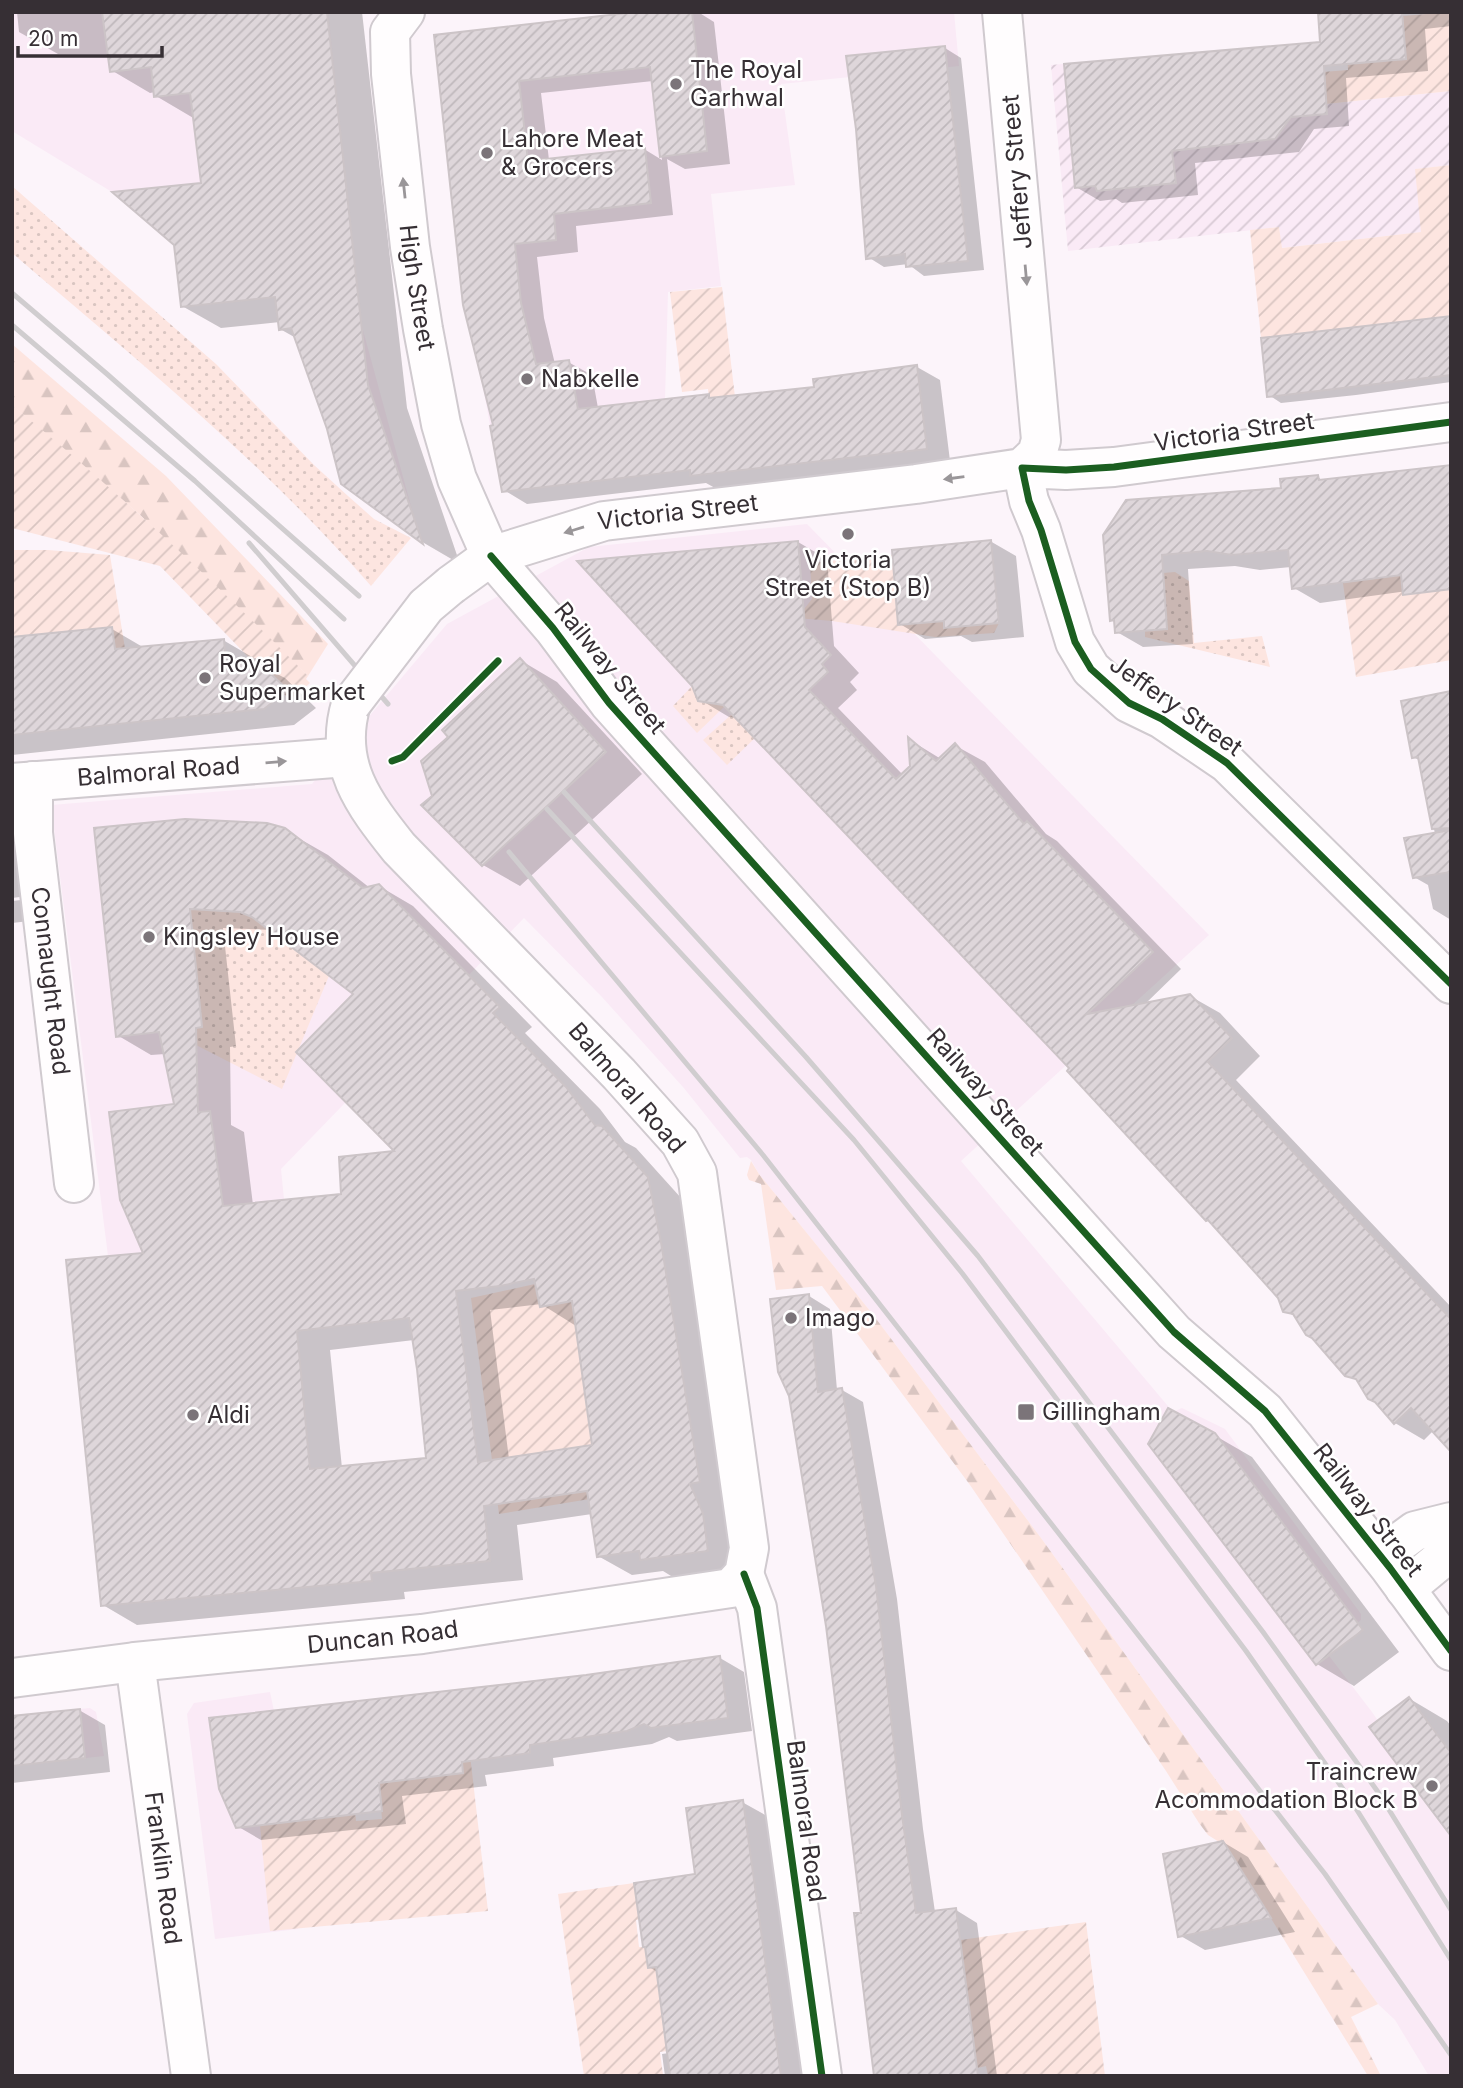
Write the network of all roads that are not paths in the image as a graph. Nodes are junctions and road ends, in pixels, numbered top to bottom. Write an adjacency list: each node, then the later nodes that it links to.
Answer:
1 (405, 12): 5 (street, High Street, one-way to 1)
2 (1002, 12): 4 (street, Jeffery Street, one-way to 4)
3 (1451, 422): 4 (street, Victoria Street)
4 (1022, 468): 5 (street, Victoria Street, one-way to 5); 8 (street, Jeffery Street)
5 (491, 556): 6 (street, Balmoral Road, bridge); 12 (street, Railway Street)
6 (347, 757): 7 (street, Balmoral Road, one-way to 6); 13 (street, Balmoral Road)
7 (23, 782): 9 (street, Connaught Road)
8 (1451, 984)
9 (74, 1183)
10 (1451, 1522): 12 (street)
11 (1451, 1551): 14 (street)
12 (1381, 1556): 14 (street, Railway Street)
13 (744, 1574): 16 (street, Duncan Road); 19 (street, Balmoral Road)
14 (1405, 1589): 15 (street, Railway Street)
15 (1451, 1651)
16 (135, 1662): 17 (street, Duncan Road); 18 (street, Franklin Road)
17 (12, 1678)
18 (191, 2076)
19 (822, 2076)

